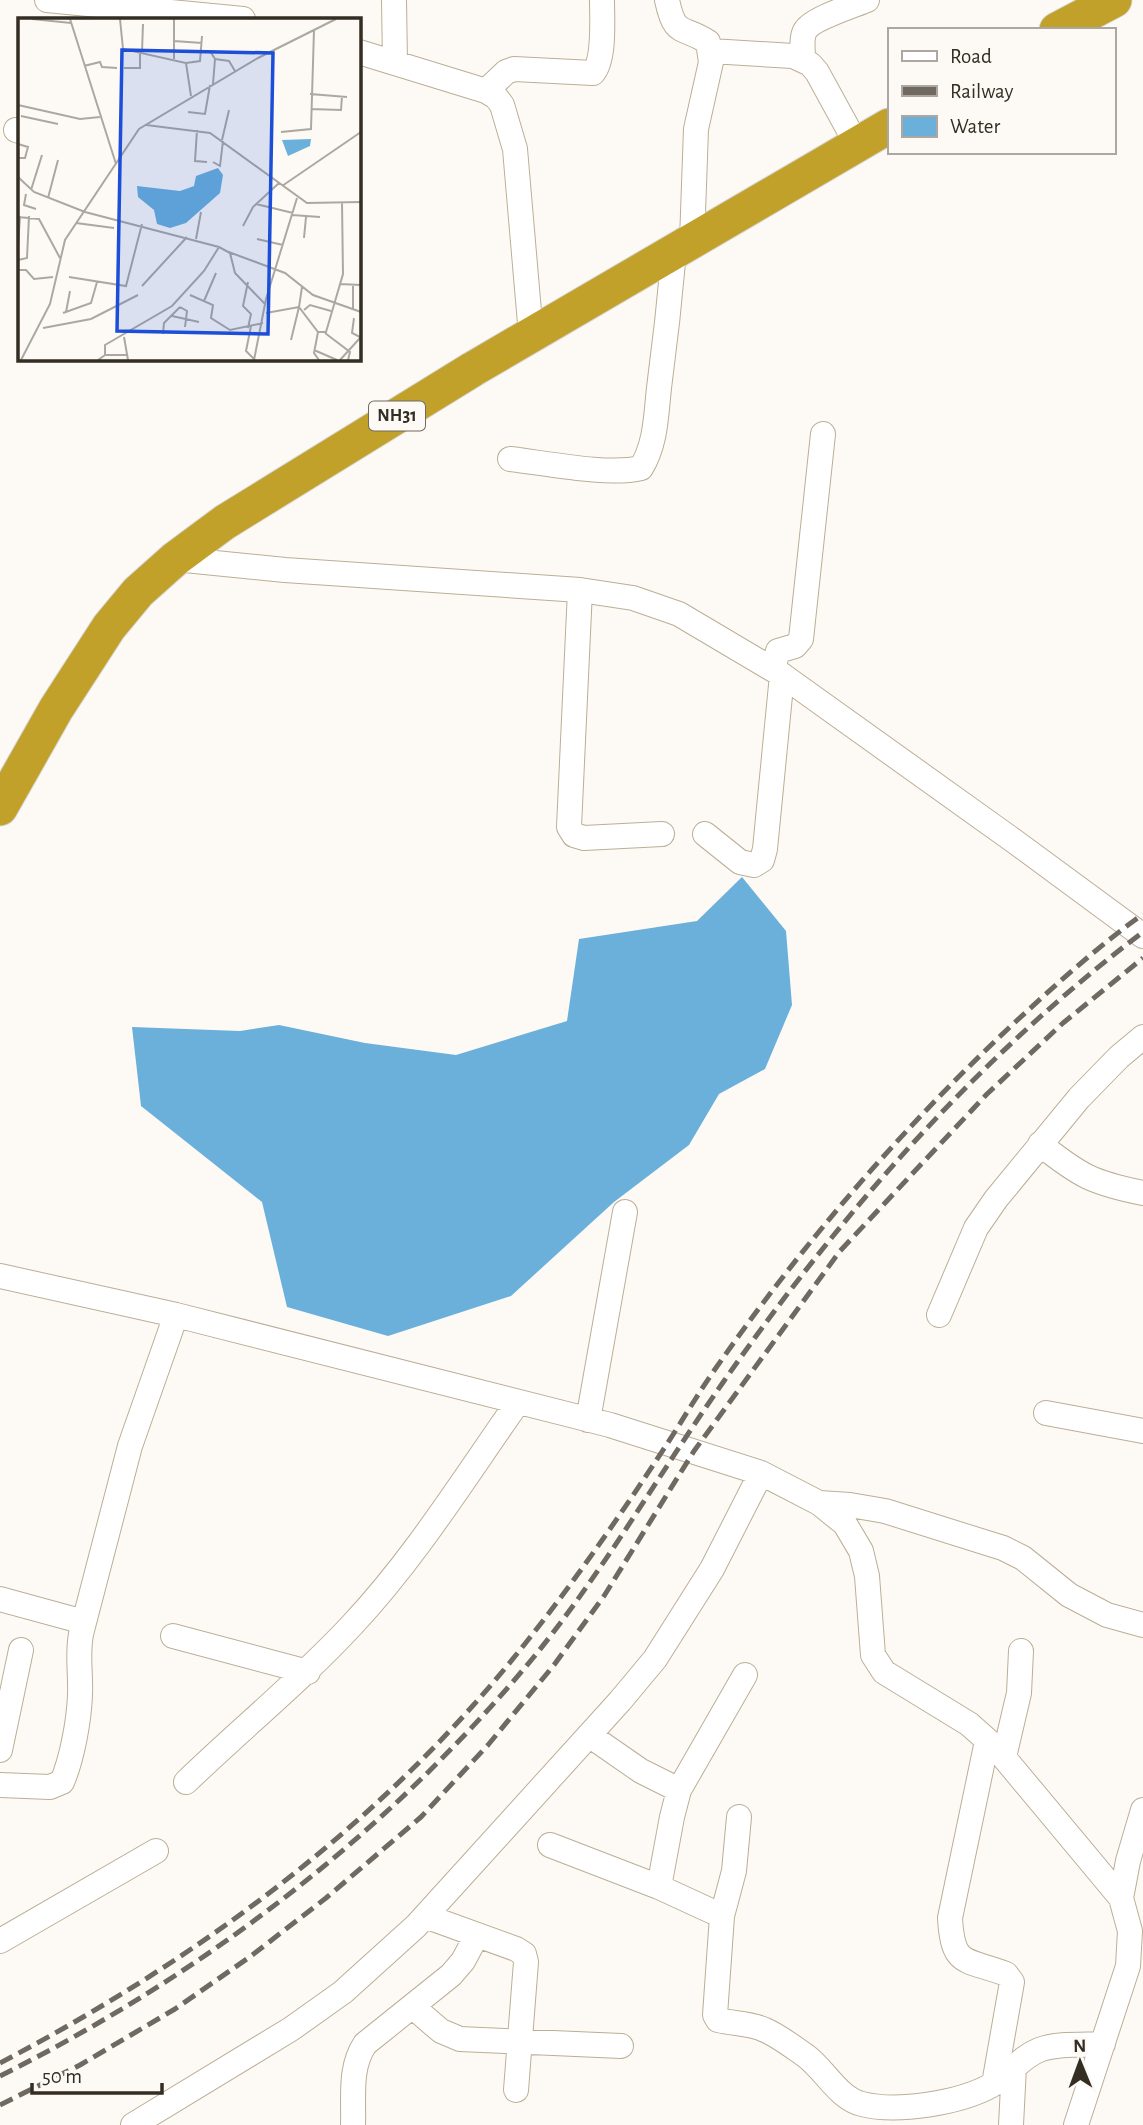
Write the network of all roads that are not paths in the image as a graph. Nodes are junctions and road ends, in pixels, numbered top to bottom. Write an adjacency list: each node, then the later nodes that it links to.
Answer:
1 (47, 0): 7 (street)
2 (394, 0): 13 (street)
3 (602, 0): 14 (street)
4 (667, 0): 10 (street)
5 (867, 0): 12 (street)
6 (1114, 0): 9 (highway)
7 (147, 9): 8 (street)
8 (221, 18)
9 (1061, 28)
10 (711, 51): 12 (street); 17 (street)
11 (360, 52): 13 (street)
12 (803, 59): 16 (street)
13 (395, 62): 14 (street)
14 (486, 90): 18 (street)
15 (888, 127): 16 (highway, NH31)
16 (857, 145): 17 (highway, NH31)
17 (683, 247): 18 (highway, NH31); 20 (street)
18 (531, 335): 21 (highway, NH31)
19 (823, 434): 23 (street)
20 (510, 459)
21 (175, 559): 22 (street); 24 (highway, NH31)
22 (580, 590): 23 (street); 25 (street)
23 (777, 672): 26 (street); 27 (street)
24 (0, 808)
25 (662, 834)
26 (705, 834)
27 (1143, 936)
28 (1143, 1037): 29 (street)
29 (1040, 1144): 30 (street); 34 (street)
30 (1143, 1193)
31 (625, 1212): 37 (street)
32 (0, 1276): 33 (street)
33 (176, 1315): 35 (street); 42 (street)
34 (939, 1315)
35 (518, 1402): 37 (street); 47 (street)
36 (1046, 1413): 38 (street)
37 (588, 1420): 39 (street)
38 (1143, 1430)
39 (761, 1473): 40 (street); 49 (street)
40 (819, 1503): 43 (street); 50 (street)
41 (0, 1599): 42 (street)
42 (84, 1622): 53 (street)
43 (1143, 1625)
44 (173, 1636): 47 (street)
45 (21, 1650): 51 (street)
46 (1021, 1651): 50 (street)
47 (307, 1672): 52 (street)
48 (745, 1675): 54 (street)
49 (589, 1735): 54 (street); 61 (street)
50 (996, 1749): 60 (street); 71 (street)
51 (0, 1751)
52 (186, 1782)
53 (0, 1785)
54 (679, 1790): 59 (street)
55 (1143, 1810): 60 (street)
56 (739, 1816): 62 (street)
57 (550, 1845): 59 (street)
58 (156, 1852): 64 (street)
59 (659, 1887): 62 (street)
60 (1121, 1898): 65 (street)
61 (425, 1916): 63 (street); 73 (street)
62 (722, 1916): 71 (street)
63 (477, 1935): 66 (street); 67 (street)
64 (0, 1941)
65 (1135, 1966): 68 (street)
66 (413, 2007): 67 (street); 74 (street)
67 (519, 2041): 69 (street); 72 (street)
68 (1103, 2044): 70 (street); 76 (street)
69 (621, 2046)
70 (1014, 2067): 71 (street); 75 (street)
71 (994, 2084)
72 (516, 2090)
73 (133, 2125)
74 (354, 2125)
75 (1011, 2125)
76 (1076, 2125)

